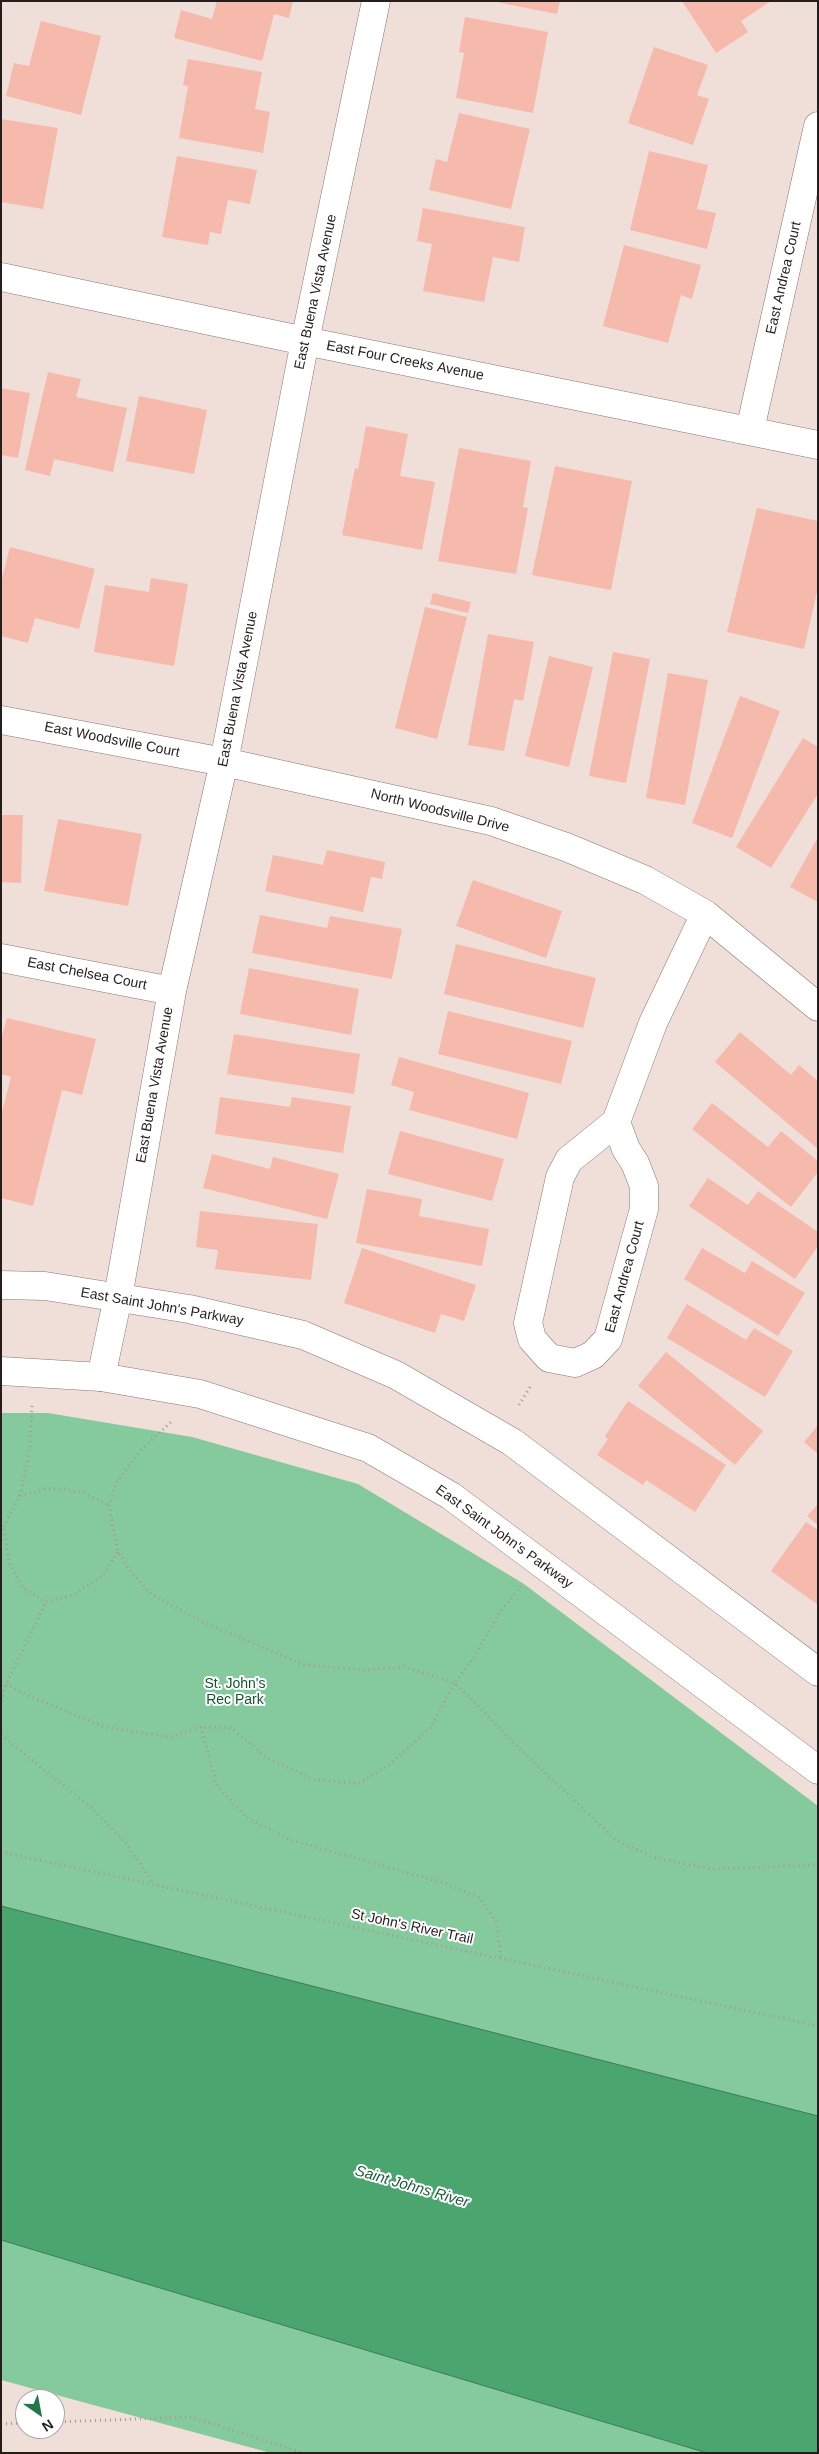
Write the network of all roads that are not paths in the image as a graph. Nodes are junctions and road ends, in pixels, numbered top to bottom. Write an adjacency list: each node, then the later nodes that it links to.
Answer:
1 (376, 1): 4 (street, East Buena Vista Avenue)
2 (818, 126): 5 (street, East Andrea Court)
3 (1, 277): 4 (street, East Four Creeks Avenue)
4 (305, 341): 5 (street, East Four Creeks Avenue); 8 (street, East Buena Vista Avenue)
5 (750, 430): 6 (street, East Four Creeks Avenue)
6 (818, 444)
7 (1, 720): 8 (street, East Woodsville Court)
8 (224, 762): 9 (street, North Woodsville Drive); 11 (street, East Buena Vista Avenue)
9 (705, 914): 12 (street, North Woodsville Drive); 13 (street)
10 (1, 958): 11 (street, East Chelsea Court)
11 (172, 991): 15 (street, East Buena Vista Avenue)
12 (818, 1007)
13 (616, 1122): 13 (street, East Andrea Court)
14 (1, 1285): 15 (street, East Saint John's Parkway)
15 (118, 1297): 17 (street, East Buena Vista Avenue); 18 (street, East Saint John's Parkway)
16 (1, 1371): 17 (street, East Saint John's Parkway)
17 (101, 1377): 19 (street, East Saint John's Parkway)
18 (818, 1672)
19 (818, 1770)

